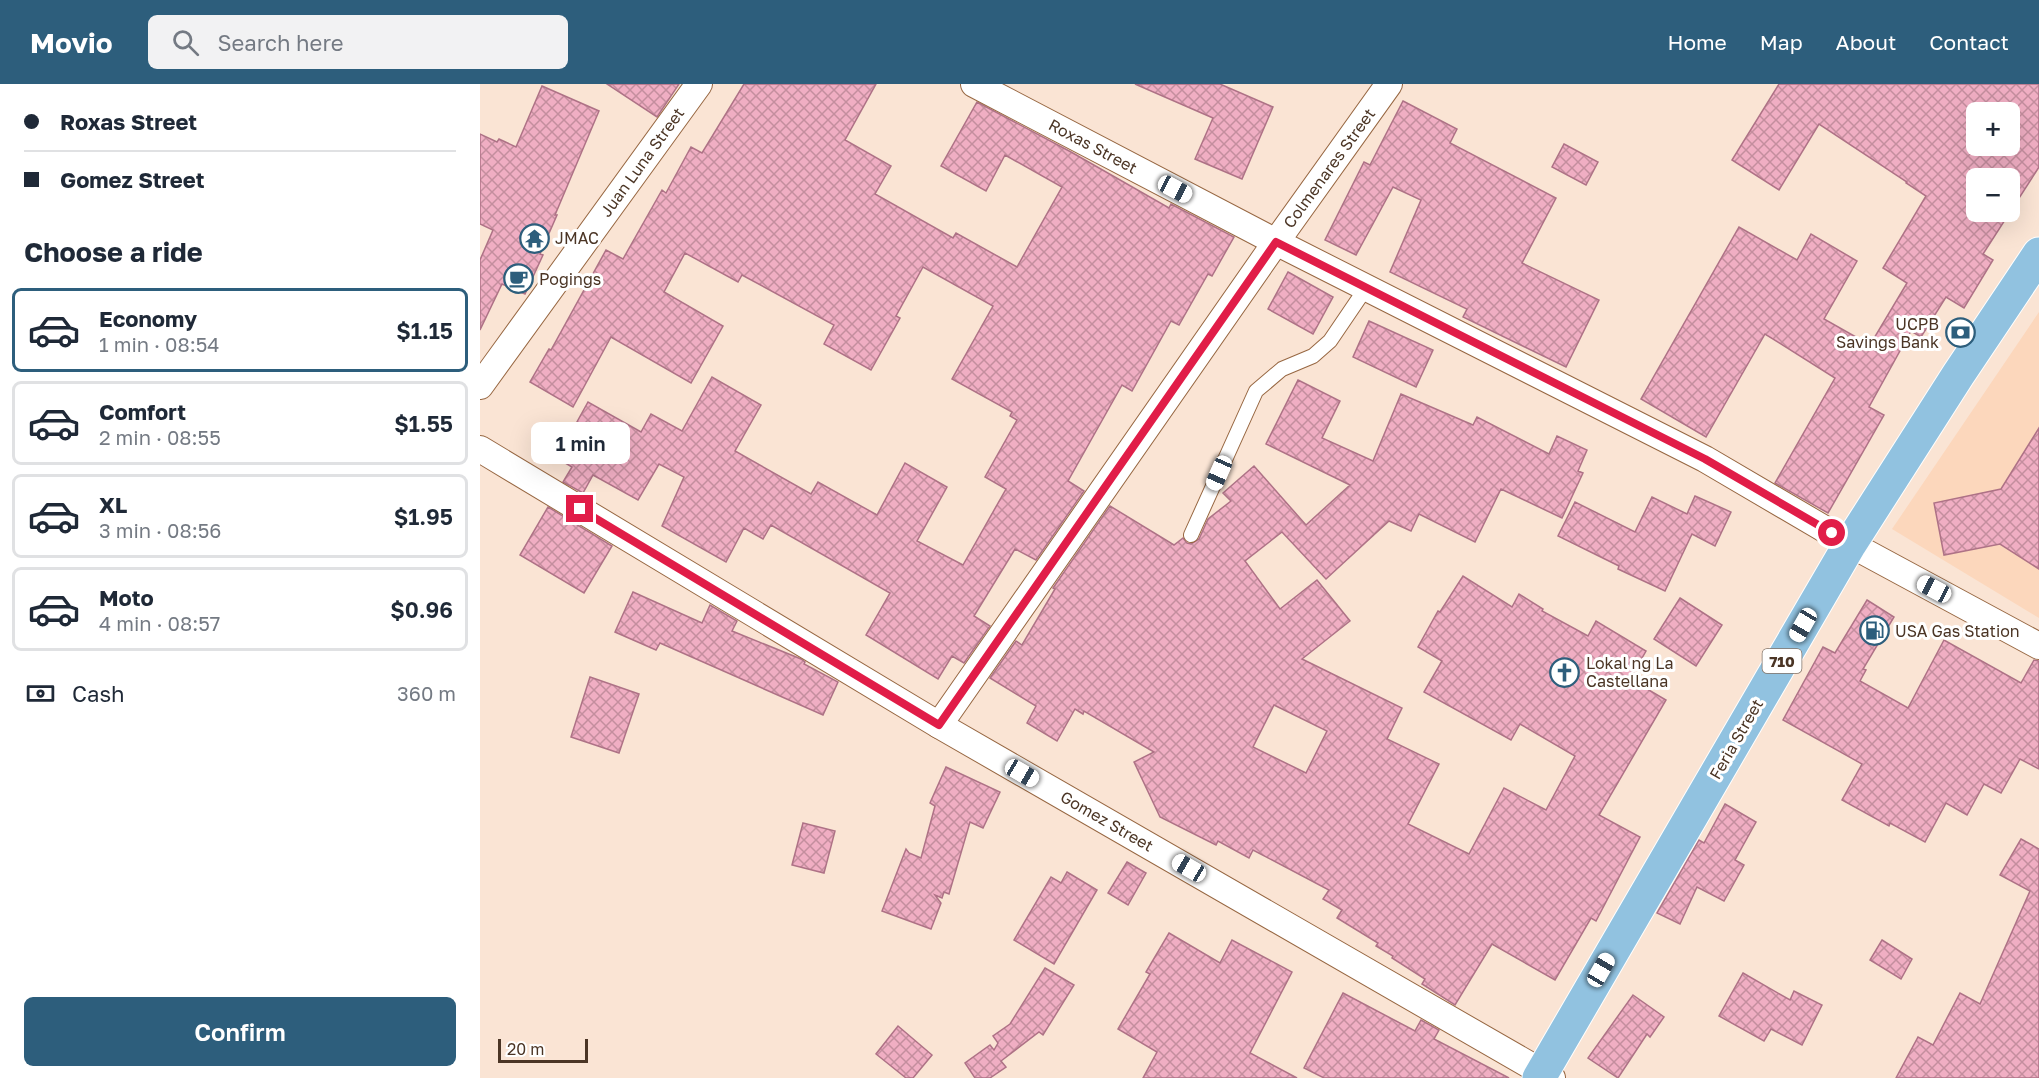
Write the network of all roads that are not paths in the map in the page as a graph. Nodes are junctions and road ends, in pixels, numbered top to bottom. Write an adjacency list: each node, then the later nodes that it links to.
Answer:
1 (699, 84): 7 (street, Juan Luna Street)
2 (974, 84): 4 (street, Roxas Street)
3 (1389, 84): 4 (street, Colmenares Street)
4 (1276, 242): 6 (street, Roxas Street); 12 (street, Colmenares Street)
5 (2039, 254): 10 (main road, Feria Street / 710)
6 (1366, 288): 9 (lane); 10 (street, Roxas Street)
7 (480, 386)
8 (480, 449): 12 (street, Gomez Street)
9 (1191, 535)
10 (1850, 544): 11 (street, Roxas Street); 13 (main road, Feria Street / 710)
11 (2039, 646)
12 (939, 725): 13 (street, Gomez Street)
13 (1544, 1076)

